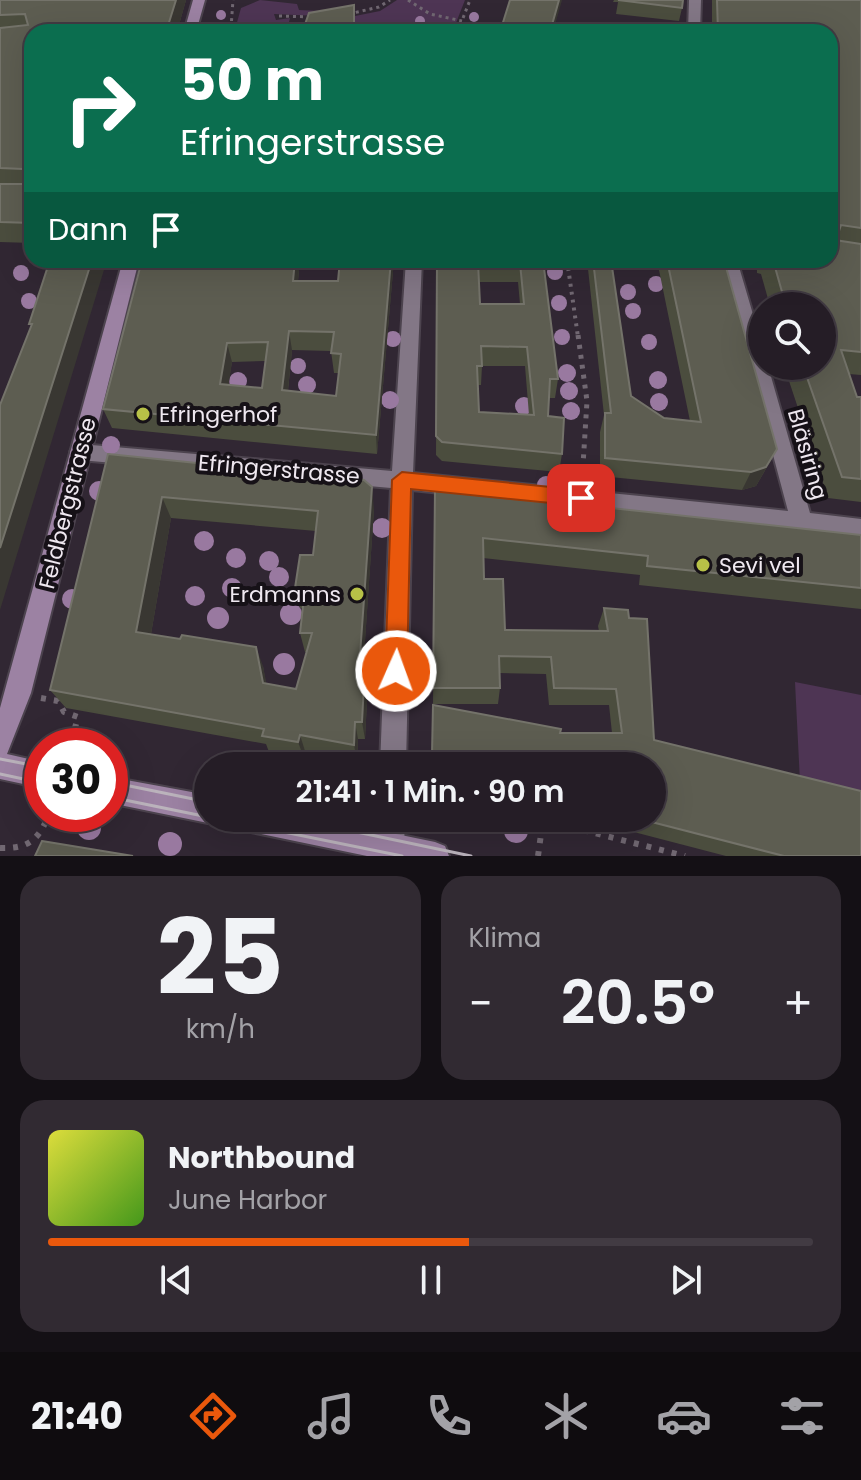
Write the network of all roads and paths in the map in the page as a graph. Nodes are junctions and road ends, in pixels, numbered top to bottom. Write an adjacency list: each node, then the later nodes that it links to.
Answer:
1 (199, 0): 12 (main road)
2 (233, 0): 13 (path)
3 (390, 0): 10 (path)
4 (408, 0): 11 (path)
5 (470, 0): 11 (path)
6 (695, 0): 16 (street)
7 (279, 16): 8 (path)
8 (292, 16): 9 (path); 14 (path)
9 (317, 17)
10 (346, 17)
11 (462, 21): 15 (path)
12 (192, 24)
13 (231, 24)
14 (290, 24)
15 (461, 24)
16 (694, 24)
17 (129, 268): 21 (main road, Feldbergstrasse)
18 (414, 268): 22 (street)
19 (568, 268): 23 (path)
20 (731, 268): 24 (street, Bläsiring)
21 (80, 452): 22 (street, Efringerstrasse); 28 (main road, Feldbergstrasse)
22 (402, 480): 23 (street, Efringerstrasse); 29 (street)
23 (581, 498): 24 (street, Efringerstrasse)
24 (802, 522): 25 (street, Efringerstrasse)
25 (861, 528)
26 (78, 717): 27 (path)
27 (75, 728)
28 (0, 744)
29 (393, 752)
30 (0, 766): 31 (main road)
31 (24, 771)
32 (128, 793): 33 (main road)
33 (194, 806)
34 (42, 832): 37 (path)
35 (391, 832): 38 (main road)
36 (0, 848): 37 (path)
37 (20, 853)
38 (435, 856)
39 (538, 856): 40 (path)
40 (685, 856)

